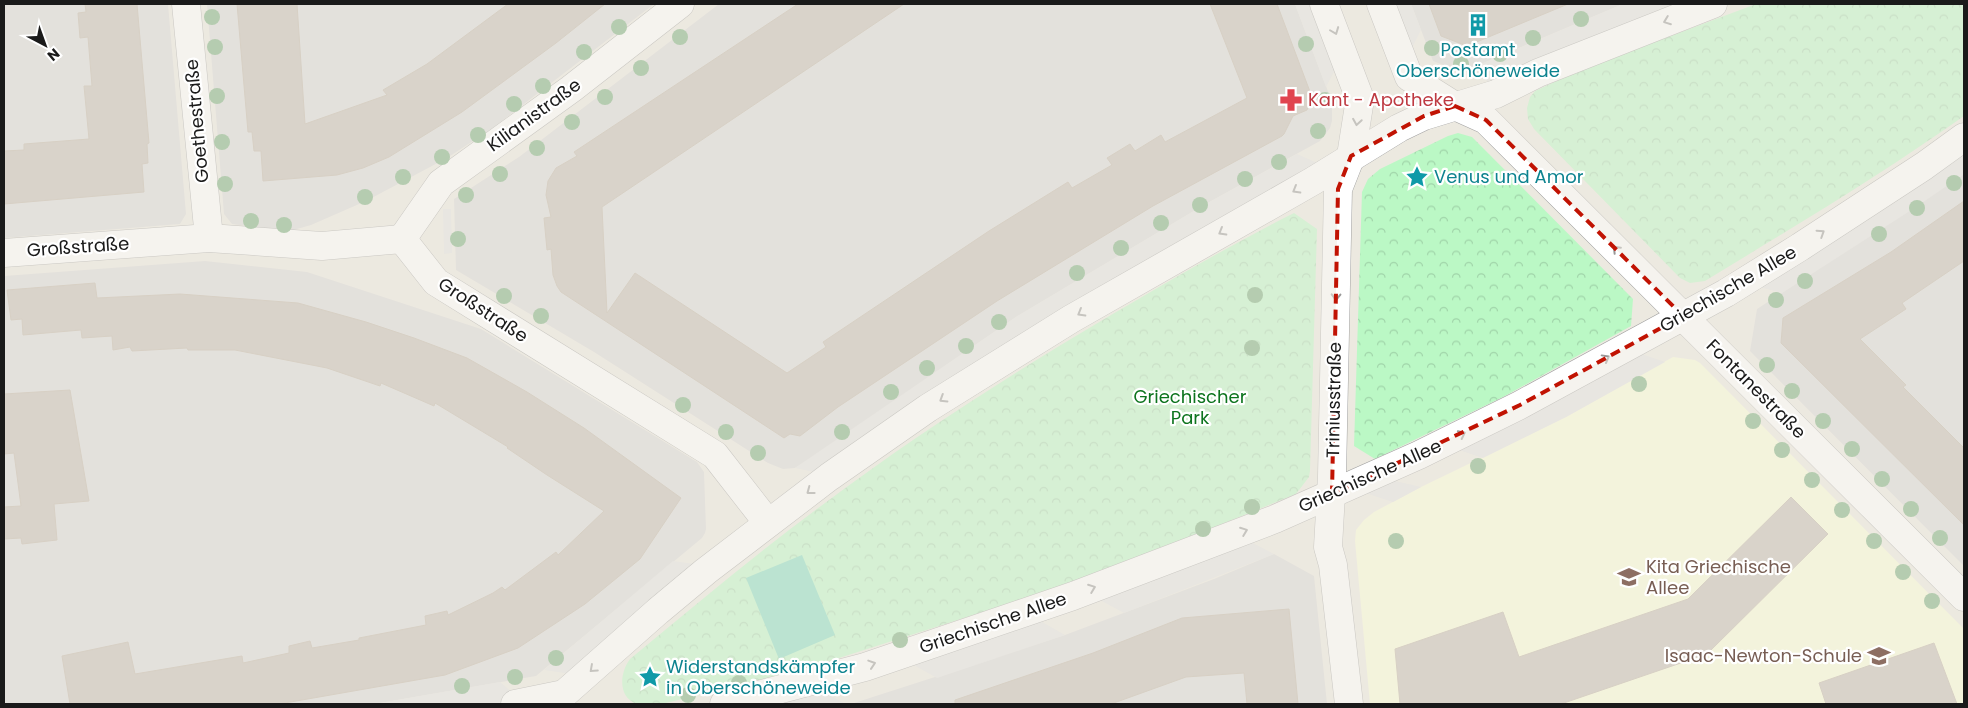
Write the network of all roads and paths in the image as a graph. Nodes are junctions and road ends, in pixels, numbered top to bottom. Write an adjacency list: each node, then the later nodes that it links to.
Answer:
1 (186, 4): 9 (street, Goethestraße)
2 (680, 4): 10 (street, Kilianistraße)
3 (1324, 4): 8 (street, Triniusstraße, one-way to 8)
4 (1380, 4): 6 (street, Fontanestraße)
5 (1713, 4): 6 (street, one-way to 6)
6 (1455, 106): 8 (street); 12 (street, Fontanestraße, one-way to 6)
7 (1964, 137): 12 (street, Griechische Allee, one-way to 7)
8 (1351, 156): 13 (street, Triniusstraße, one-way to 13); 14 (street, one-way to 14)
9 (209, 238): 10 (street, Großstraße); 11 (street, Großstraße)
10 (402, 239): 14 (street, Großstraße)
11 (4, 253)
12 (1683, 316): 13 (street, Griechische Allee, one-way to 12); 15 (street, Fontanestraße)
13 (1332, 494): 18 (street, Griechische Allee, one-way to 13); 19 (street, Triniusstraße)
14 (768, 523): 16 (street, one-way to 16)
15 (1964, 597)
16 (565, 699): 17 (street)
17 (515, 704)
18 (724, 704)
19 (1349, 704)

